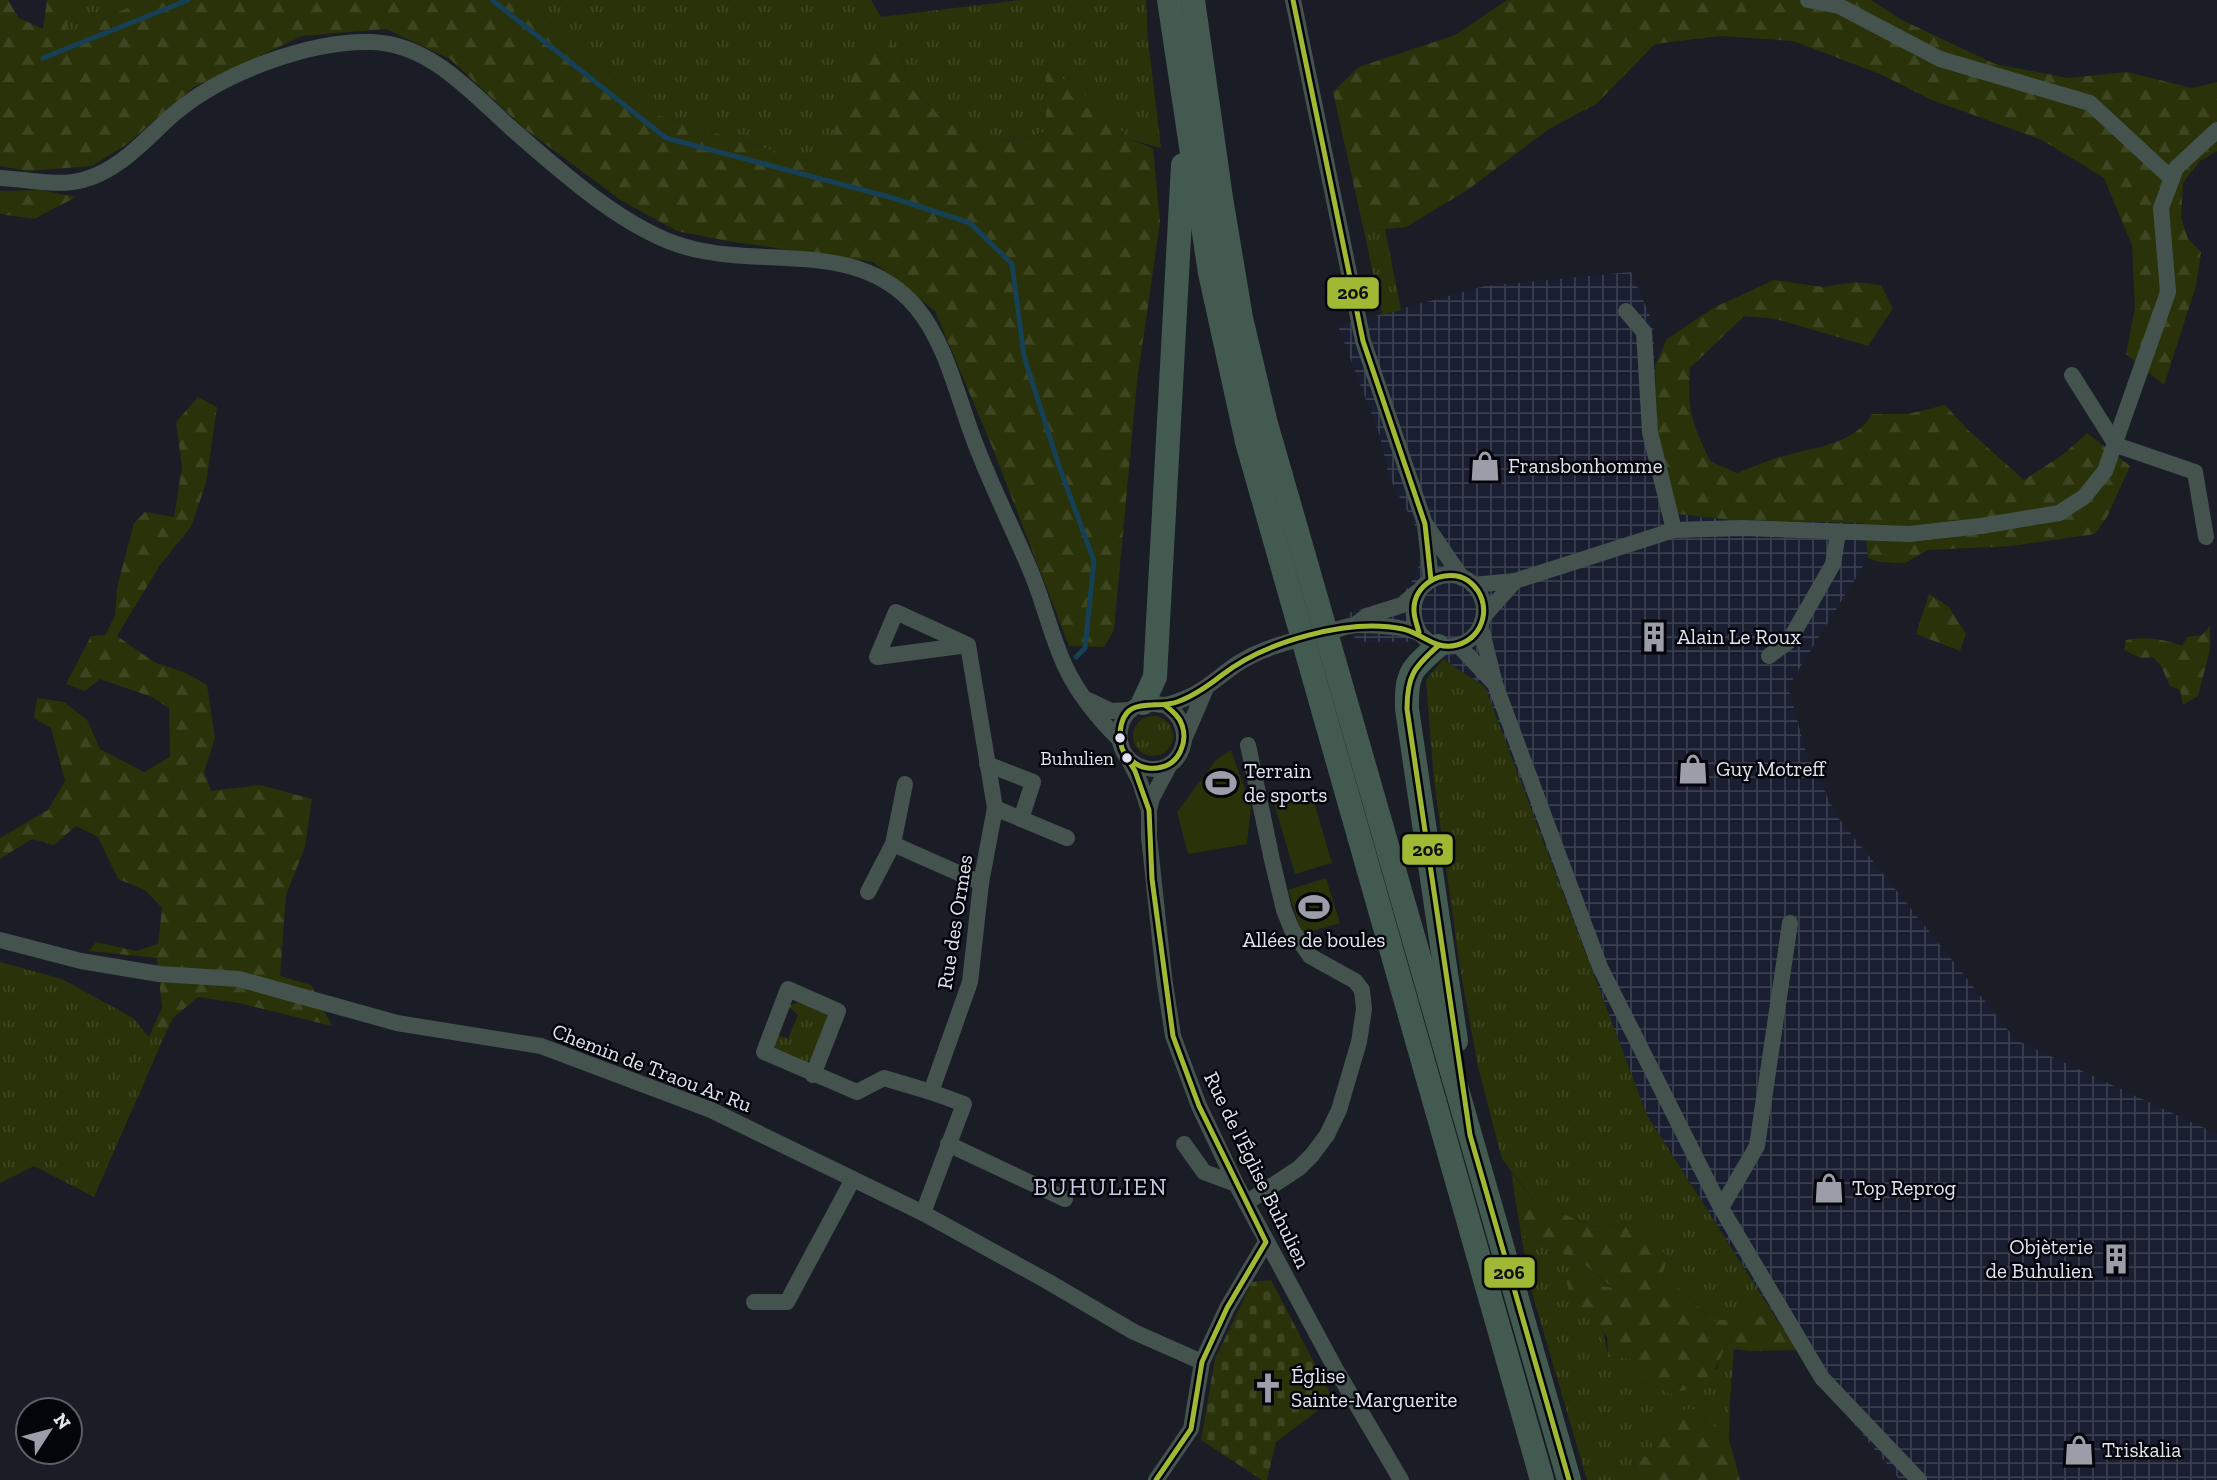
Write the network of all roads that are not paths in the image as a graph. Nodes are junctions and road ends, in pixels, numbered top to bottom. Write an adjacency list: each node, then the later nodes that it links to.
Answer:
1 (1169, 0): 5 (highway)
2 (1193, 0): 46 (highway)
3 (1293, 0): 12 (street)
4 (1808, 0): 8 (street)
5 (1186, 119): 27 (highway); 60 (highway)
6 (2217, 130): 8 (street)
7 (0, 177): 26 (street)
8 (2172, 179): 11 (street)
9 (1626, 312): 13 (street)
10 (2072, 375): 11 (street)
11 (2116, 445): 14 (street); 15 (street)
12 (1425, 524): 17 (street); 18 (street)
13 (1674, 530): 14 (street); 16 (street)
14 (1838, 533): 23 (street)
15 (2206, 537)
16 (1515, 581): 17 (street); 19 (street)
17 (1467, 582): 18 (street); 19 (street)
18 (1427, 583): 20 (street); 21 (street)
19 (1482, 622): 21 (street); 24 (street)
20 (1355, 625): 21 (street); 25 (street)
21 (1438, 641): 24 (street); 46 (highway)
22 (968, 645): 22 (street); 32 (street, Rue des Ormes)
23 (1769, 656)
24 (1495, 684): 53 (street)
25 (1206, 688): 27 (street); 28 (street)
26 (1086, 699): 27 (street); 29 (street)
27 (1146, 706): 28 (street); 29 (street)
28 (1185, 737): 33 (street)
29 (1119, 739): 31 (street)
30 (1248, 745): 52 (street)
31 (1127, 758): 33 (street); 36 (street, Rue de l'Église Buhulien)
32 (987, 764): 35 (street, Rue des Ormes); 37 (street)
33 (1170, 764): 36 (street, Rue de l'Église Buhulien)
34 (905, 784): 39 (street)
35 (995, 808): 37 (street); 40 (street, Rue des Ormes)
36 (1149, 810): 50 (street, Rue de l'Église Buhulien)
37 (1021, 819): 38 (street)
38 (1067, 838)
39 (892, 845): 40 (street); 41 (street)
40 (981, 883): 45 (street, Rue des Ormes)
41 (868, 892)
42 (1790, 923): 53 (street)
43 (0, 940): 49 (street, Chemin de Traou Ar Ru)
44 (813, 1075): 44 (street); 45 (street)
45 (931, 1092): 47 (street)
46 (1470, 1135): 61 (highway)
47 (948, 1144): 51 (street); 54 (street)
48 (1184, 1144): 50 (street)
49 (853, 1179): 54 (street, Chemin de Traou Ar Ru); 56 (street)
50 (1236, 1184): 52 (street, Rue de l'Église Buhulien)
51 (1065, 1199)
52 (1246, 1203): 55 (street, Rue de l'Église Buhulien)
53 (1721, 1208): 62 (street)
54 (923, 1213): 57 (street, Chemin de Traou Ar Ru)
55 (1266, 1242): 57 (street); 59 (street, Rue de l'Église Buhulien)
56 (754, 1302)
57 (1202, 1362): 58 (street)
58 (1156, 1480)
59 (1401, 1480)
60 (1542, 1480)
61 (1569, 1480)
62 (1919, 1480)

